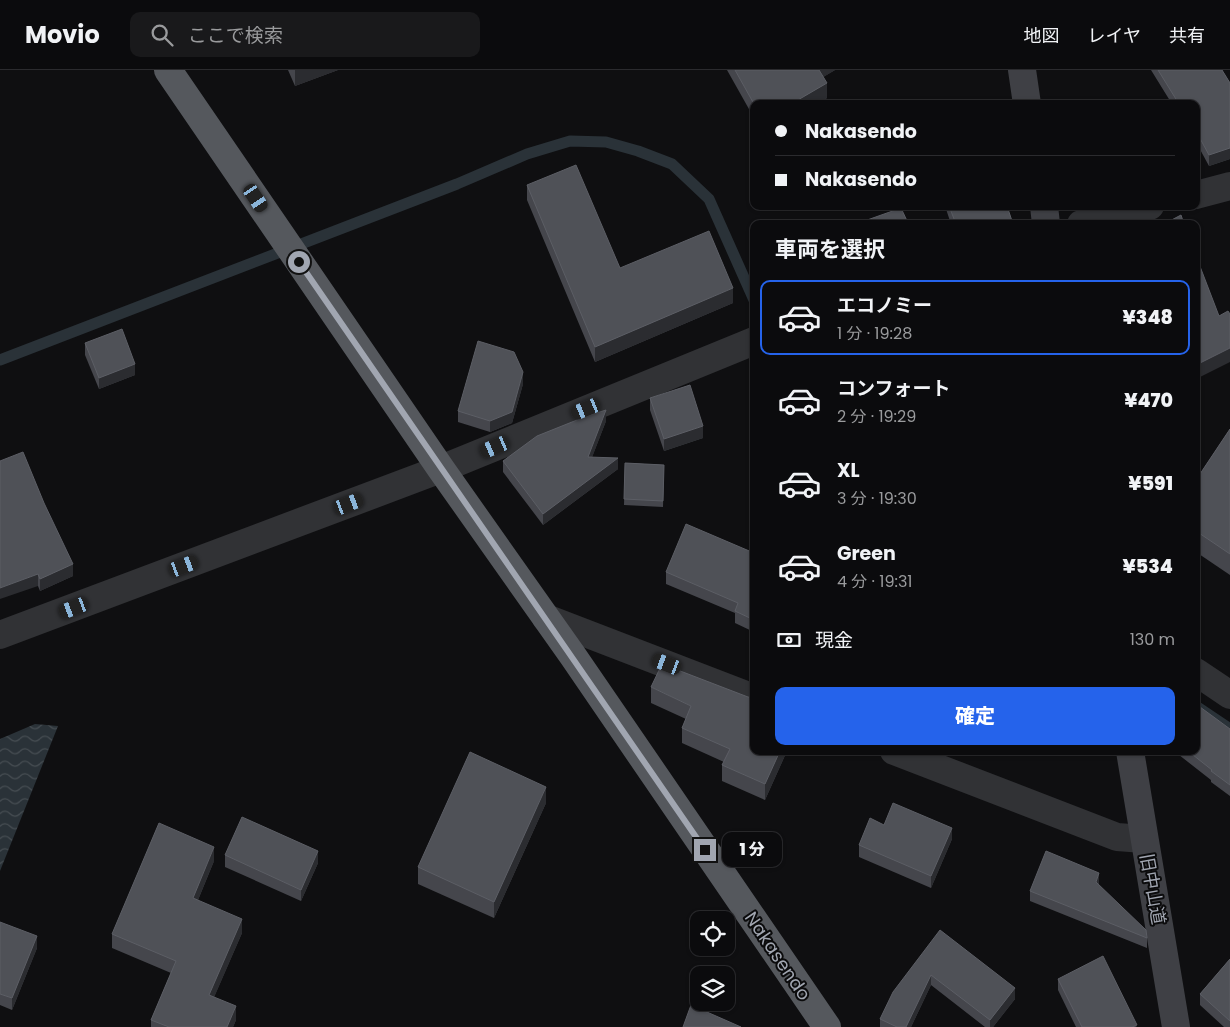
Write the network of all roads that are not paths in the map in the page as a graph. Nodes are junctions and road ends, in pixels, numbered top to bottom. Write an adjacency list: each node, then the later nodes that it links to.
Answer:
1 (168, 70): 9 (highway, Nakasendo)
2 (1022, 70): 3 (main road)
3 (1026, 100)
4 (1230, 186): 5 (street)
5 (1200, 194)
6 (1135, 210): 7 (street)
7 (1096, 220)
8 (750, 342): 9 (street)
9 (441, 469): 10 (highway, Nakasendo); 11 (street)
10 (546, 618): 14 (street); 18 (highway, Nakasendo)
11 (0, 635)
12 (1200, 675): 13 (street)
13 (1230, 695)
14 (750, 696)
15 (904, 755): 17 (street)
16 (1131, 755): 17 (main road, 旧中山道)
17 (1144, 839): 19 (main road, 旧中山道)
18 (827, 1027)
19 (1176, 1027)

